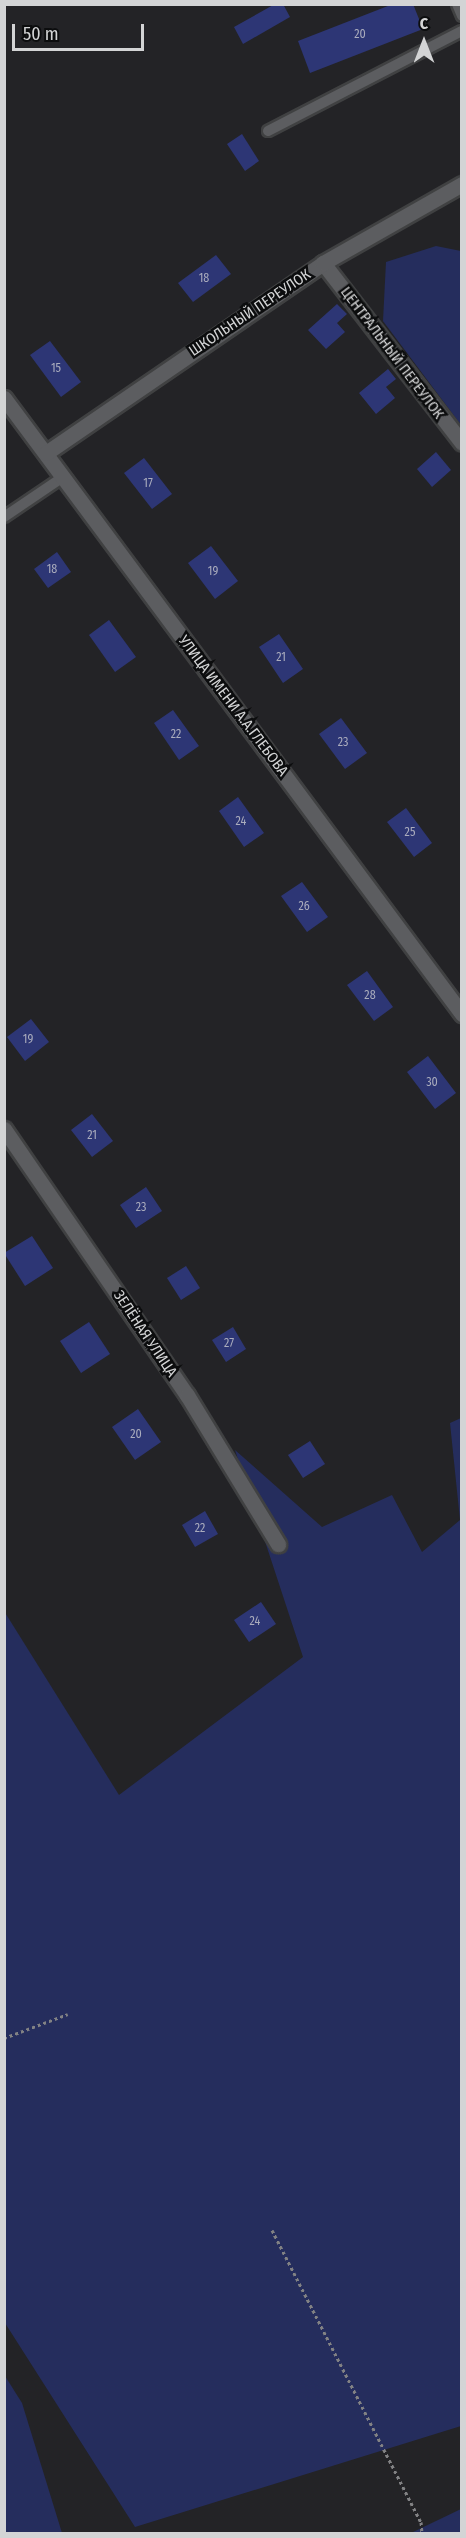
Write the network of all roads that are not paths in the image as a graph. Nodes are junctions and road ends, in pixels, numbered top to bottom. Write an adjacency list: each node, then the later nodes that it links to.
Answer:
1 (462, 32): 2 (lane)
2 (268, 131)
3 (462, 184): 4 (street, ШКОЛЬНЫЙ ПЕРЕУЛОК)
4 (323, 262): 6 (street, ЦЕНТРАЛЬНЫЙ ПЕРЕУЛОК); 7 (street, ШКОЛЬНЫЙ ПЕРЕУЛОК)
5 (4, 398): 7 (street, УЛИЦА ИМЕНИ А.А.ГЛЕБОВА)
6 (462, 443)
7 (46, 453): 8 (street, УЛИЦА ИМЕНИ А.А.ГЛЕБОВА)
8 (63, 477): 9 (lane); 10 (street, УЛИЦА ИМЕНИ А.А.ГЛЕБОВА)
9 (4, 517)
10 (462, 1014)
11 (4, 1129): 12 (street, ЗЕЛЁНАЯ УЛИЦА)
12 (278, 1544)

